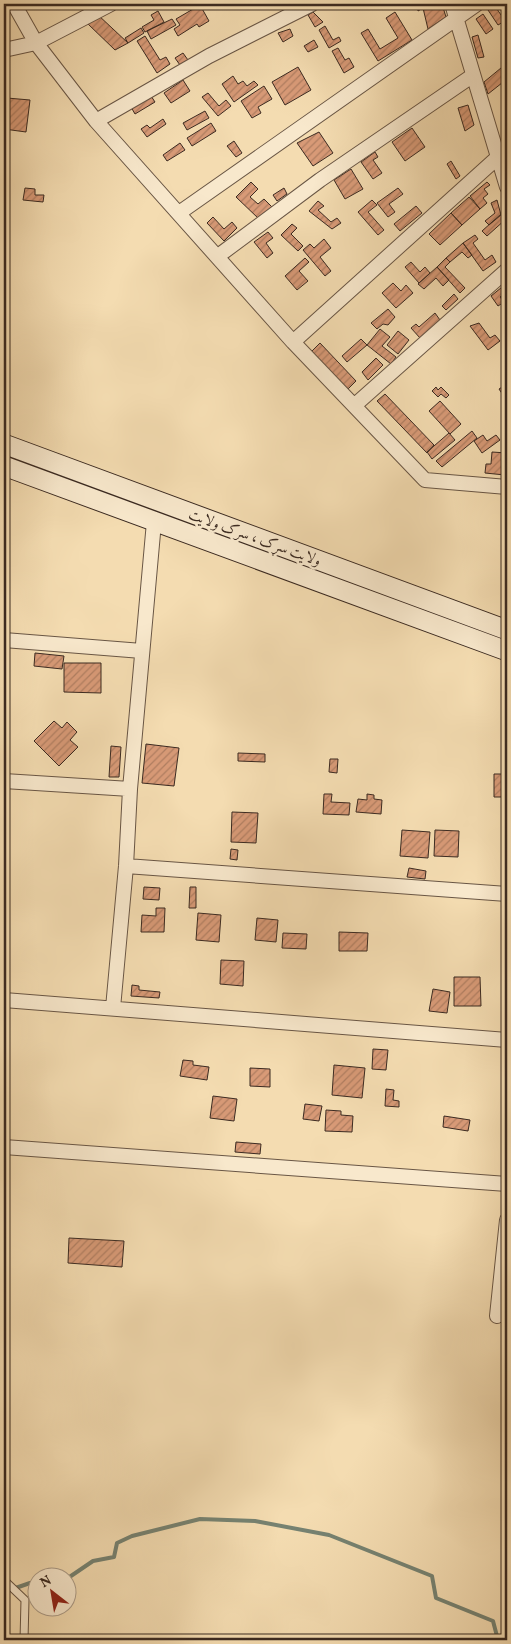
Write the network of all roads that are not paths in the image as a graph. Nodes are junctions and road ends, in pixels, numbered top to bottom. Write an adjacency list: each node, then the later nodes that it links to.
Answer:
1 (14, 4): 7 (street)
2 (111, 4): 7 (street)
3 (312, 4): 10 (street)
4 (452, 4): 6 (street)
5 (477, 4): 6 (street)
6 (456, 19): 9 (street); 13 (street)
7 (36, 44): 8 (street); 10 (street)
8 (4, 50)
9 (472, 76): 11 (street); 14 (street)
10 (96, 121): 13 (street)
11 (503, 153): 12 (street); 16 (street)
12 (507, 187)
13 (179, 213): 14 (street)
14 (218, 256): 16 (street)
15 (507, 270): 17 (street)
16 (293, 342): 17 (street)
17 (355, 405): 20 (street)
18 (4, 444): 22 (main road, ولایت سړک ، سرک ولایت)
19 (4, 466): 21 (main road, ولایت سړک ، سرک ولایت)
20 (507, 488)
21 (154, 522): 24 (street); 25 (main road, ولایت سړک ، سرک ولایت)
22 (507, 630)
23 (4, 640): 24 (street)
24 (142, 651): 27 (street)
25 (507, 651)
26 (4, 781): 27 (street)
27 (130, 789): 28 (street)
28 (126, 866): 29 (street); 31 (street)
29 (507, 894)
30 (4, 1000): 31 (street)
31 (113, 1008): 32 (street)
32 (507, 1040)
33 (4, 1147): 34 (street)
34 (507, 1184)
35 (507, 1220): 36 (street)
36 (497, 1316)
37 (4, 1580): 38 (lane)
38 (24, 1640)

